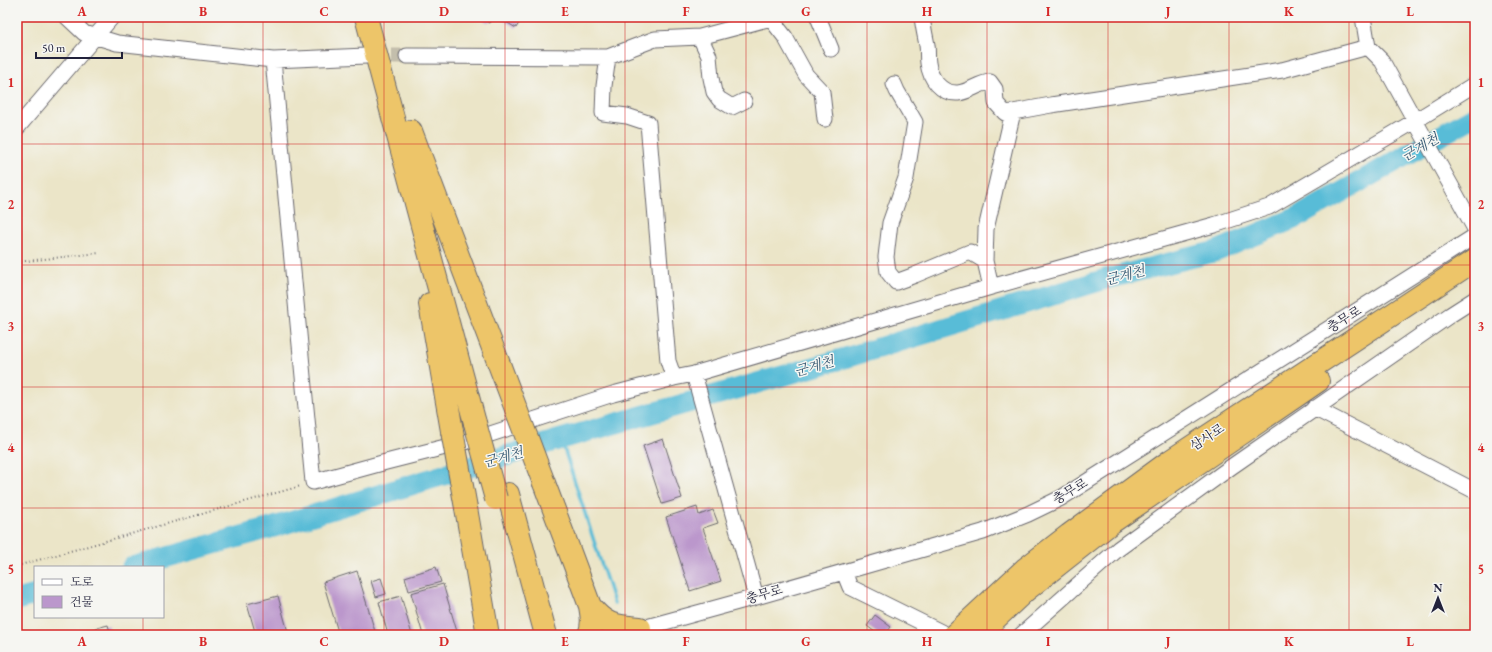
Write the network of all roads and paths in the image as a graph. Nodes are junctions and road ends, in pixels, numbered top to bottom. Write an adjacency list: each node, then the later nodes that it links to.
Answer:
1 (67, 17): 10 (street)
2 (112, 17): 10 (street)
3 (366, 17): 25 (highway)
4 (380, 17): 24 (highway)
5 (818, 17): 12 (street)
6 (922, 17): 20 (street)
7 (1362, 17): 11 (street)
8 (773, 18): 9 (street); 21 (street)
9 (700, 36): 15 (street); 19 (street)
10 (95, 37): 16 (street); 23 (street)
11 (1368, 47): 20 (street); 22 (street)
12 (831, 49)
13 (366, 56): 16 (street)
14 (407, 56): 15 (street)
15 (608, 57): 35 (street)
16 (273, 60): 39 (street)
17 (894, 84): 30 (street)
18 (1475, 84): 22 (street)
19 (744, 101)
20 (1014, 112): 30 (street)
21 (825, 118)
22 (1415, 121): 26 (street); 33 (street)
23 (17, 128)
24 (411, 131): 38 (highway); 44 (highway, bridge)
25 (405, 161): 38 (highway); 48 (highway, bridge)
26 (1475, 229)
27 (1475, 236): 42 (street, 충무로)
28 (98, 253): 31 (path)
29 (1475, 260): 47 (highway, 삼사로)
30 (985, 261): 33 (street)
31 (17, 262)
32 (1475, 276): 51 (highway, 삼사로)
33 (991, 287): 36 (street)
34 (1475, 299): 37 (street)
35 (674, 378): 36 (street); 39 (street)
36 (695, 379): 43 (street)
37 (1314, 408): 40 (street); 52 (street)
38 (482, 421): 45 (highway)
39 (313, 482): 41 (path)
40 (1475, 490)
41 (17, 566)
42 (844, 572): 43 (street, 충무로); 47 (street)
43 (756, 597): 46 (street, 충무로)
44 (590, 606): 46 (highway); 49 (highway)
45 (537, 627)
46 (635, 632): 50 (street, 충무로)
47 (948, 634)
48 (488, 635)
49 (588, 635)
50 (615, 635)
51 (978, 635)
52 (1021, 635)

